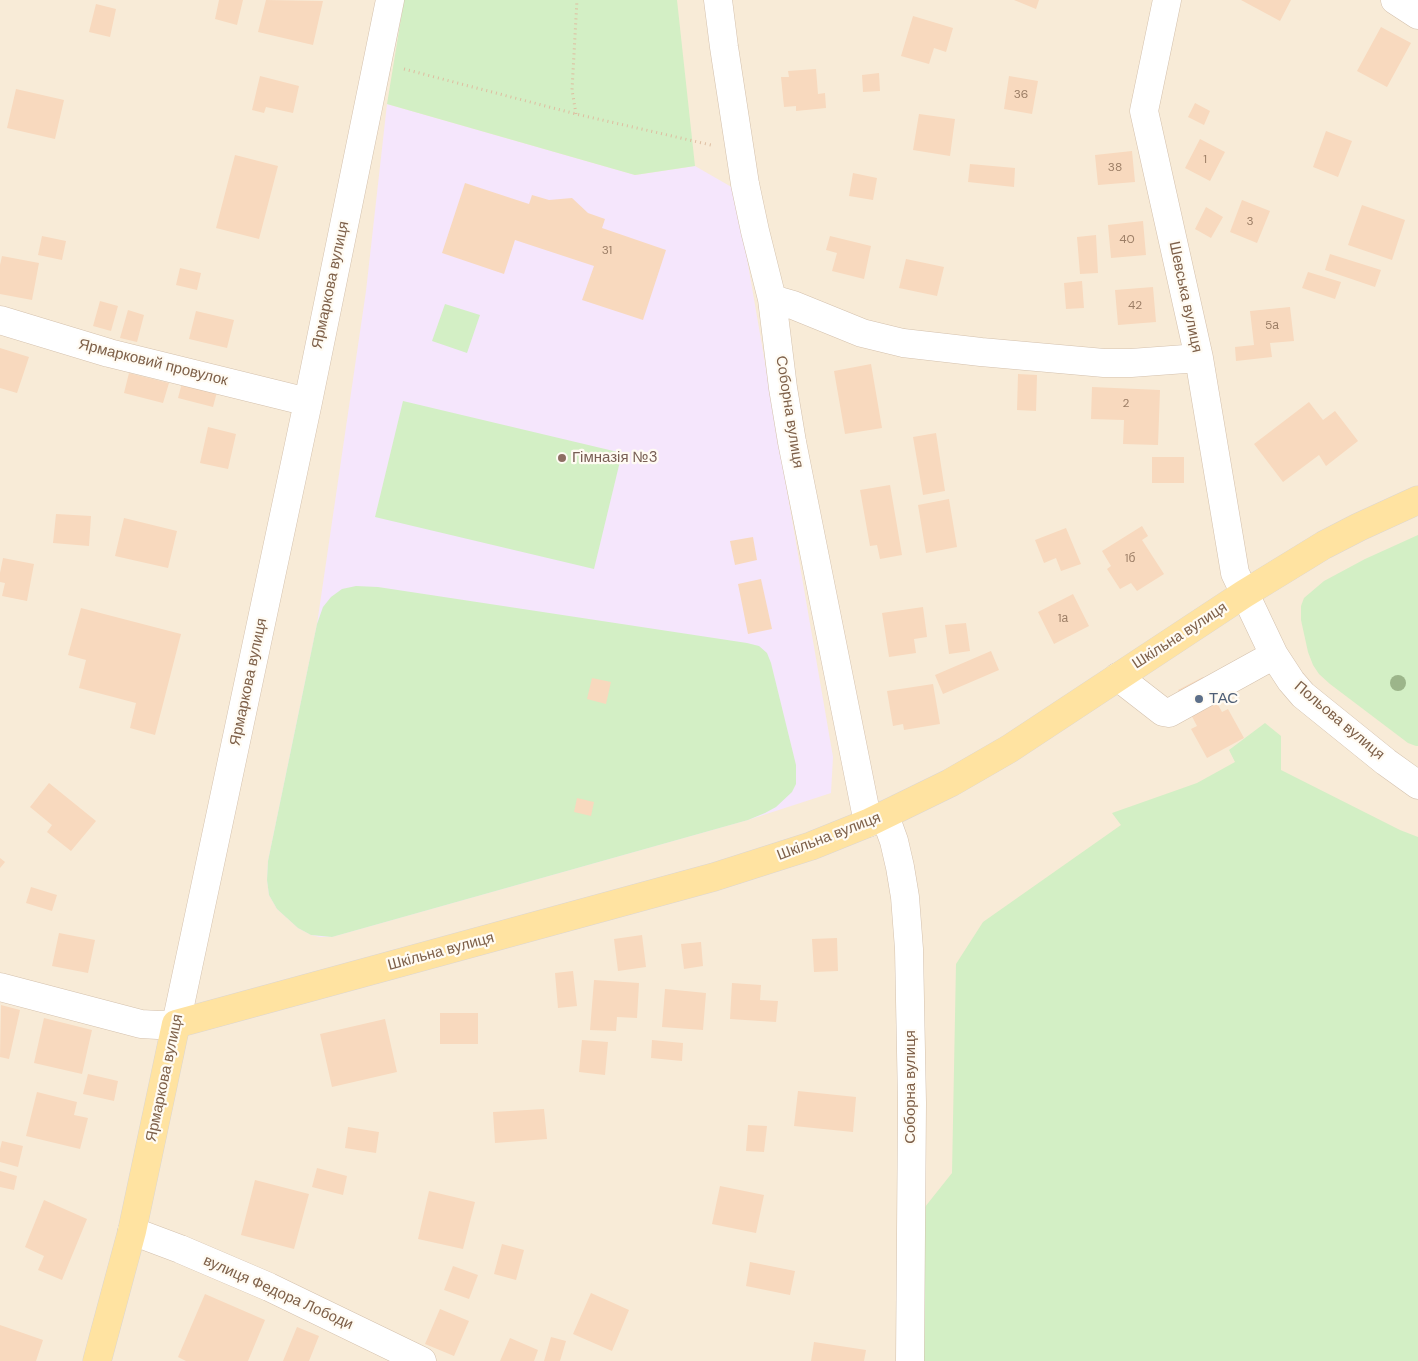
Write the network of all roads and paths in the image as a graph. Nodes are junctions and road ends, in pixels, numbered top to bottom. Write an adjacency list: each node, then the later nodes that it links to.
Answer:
1 (390, 0): 7 (street, Ярмаркова вулиця)
2 (578, 0): 8 (path)
3 (718, 0): 9 (street, Соборна вулиця)
4 (1167, 0): 12 (street, Шевська вулиця)
5 (1395, 0): 6 (street)
6 (1418, 15)
7 (377, 62): 8 (path); 13 (street, Ярмаркова вулиця)
8 (576, 114): 9 (path)
9 (741, 152): 10 (street, Соборна вулиця)
10 (772, 299): 12 (street); 19 (street, Соборна вулиця)
11 (0, 320): 13 (street, Ярмарковий провулок)
12 (1199, 358): 15 (street, Шевська вулиця)
13 (308, 402): 21 (street, Ярмаркова вулиця)
14 (1418, 500): 15 (main road, Шкільна вулиця)
15 (1244, 594): 16 (street, Польова вулиця); 17 (main road, Шкільна вулиця)
16 (1274, 655): 17 (street); 18 (street, Польова вулиця)
17 (1118, 677): 19 (main road, Шкільна вулиця)
18 (1418, 785)
19 (877, 819): 21 (main road, Шкільна вулиця); 25 (street, Соборна вулиця)
20 (0, 987): 21 (street)
21 (176, 1024): 22 (main road, Ярмаркова вулиця)
22 (132, 1231): 23 (main road, Ярмаркова вулиця); 24 (street, вулиця Федора Лободи)
23 (97, 1361)
24 (422, 1361)
25 (910, 1361)

